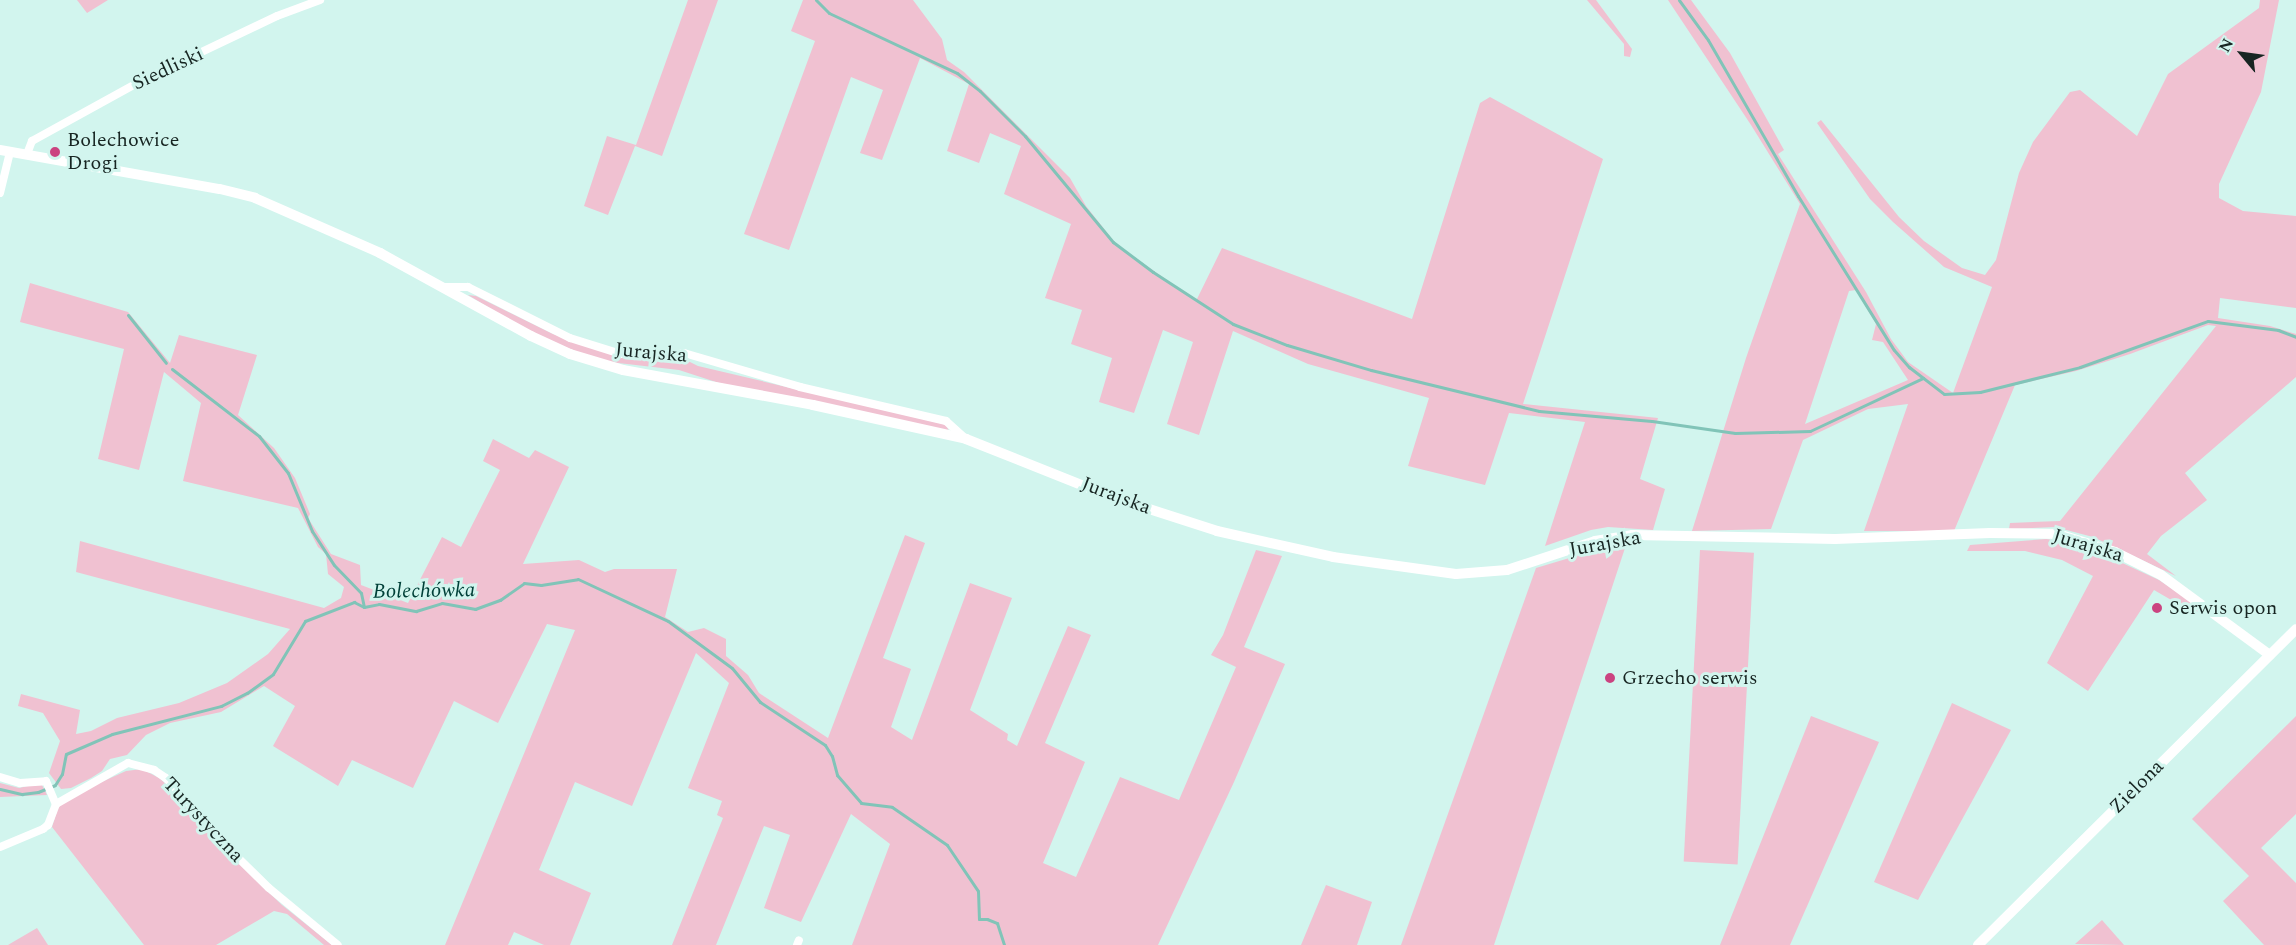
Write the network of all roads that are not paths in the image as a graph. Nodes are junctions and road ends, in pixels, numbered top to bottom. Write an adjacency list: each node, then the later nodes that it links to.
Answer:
1 (320, 0): 3 (street, Siedliski)
2 (5, 151): 3 (street, Jurajska); 4 (street)
3 (27, 154): 5 (street, Jurajska)
4 (0, 193)
5 (443, 287): 6 (street, Jurajska); 6 (street, Jurajska)
6 (966, 439): 8 (street, Jurajska)
7 (2296, 629): 8 (street, Zielona)
8 (2270, 655): 13 (street, Zielona)
9 (0, 777): 10 (street)
10 (56, 804): 11 (street); 12 (street, Turystyczna)
11 (0, 847)
12 (338, 945)
13 (1978, 945)

